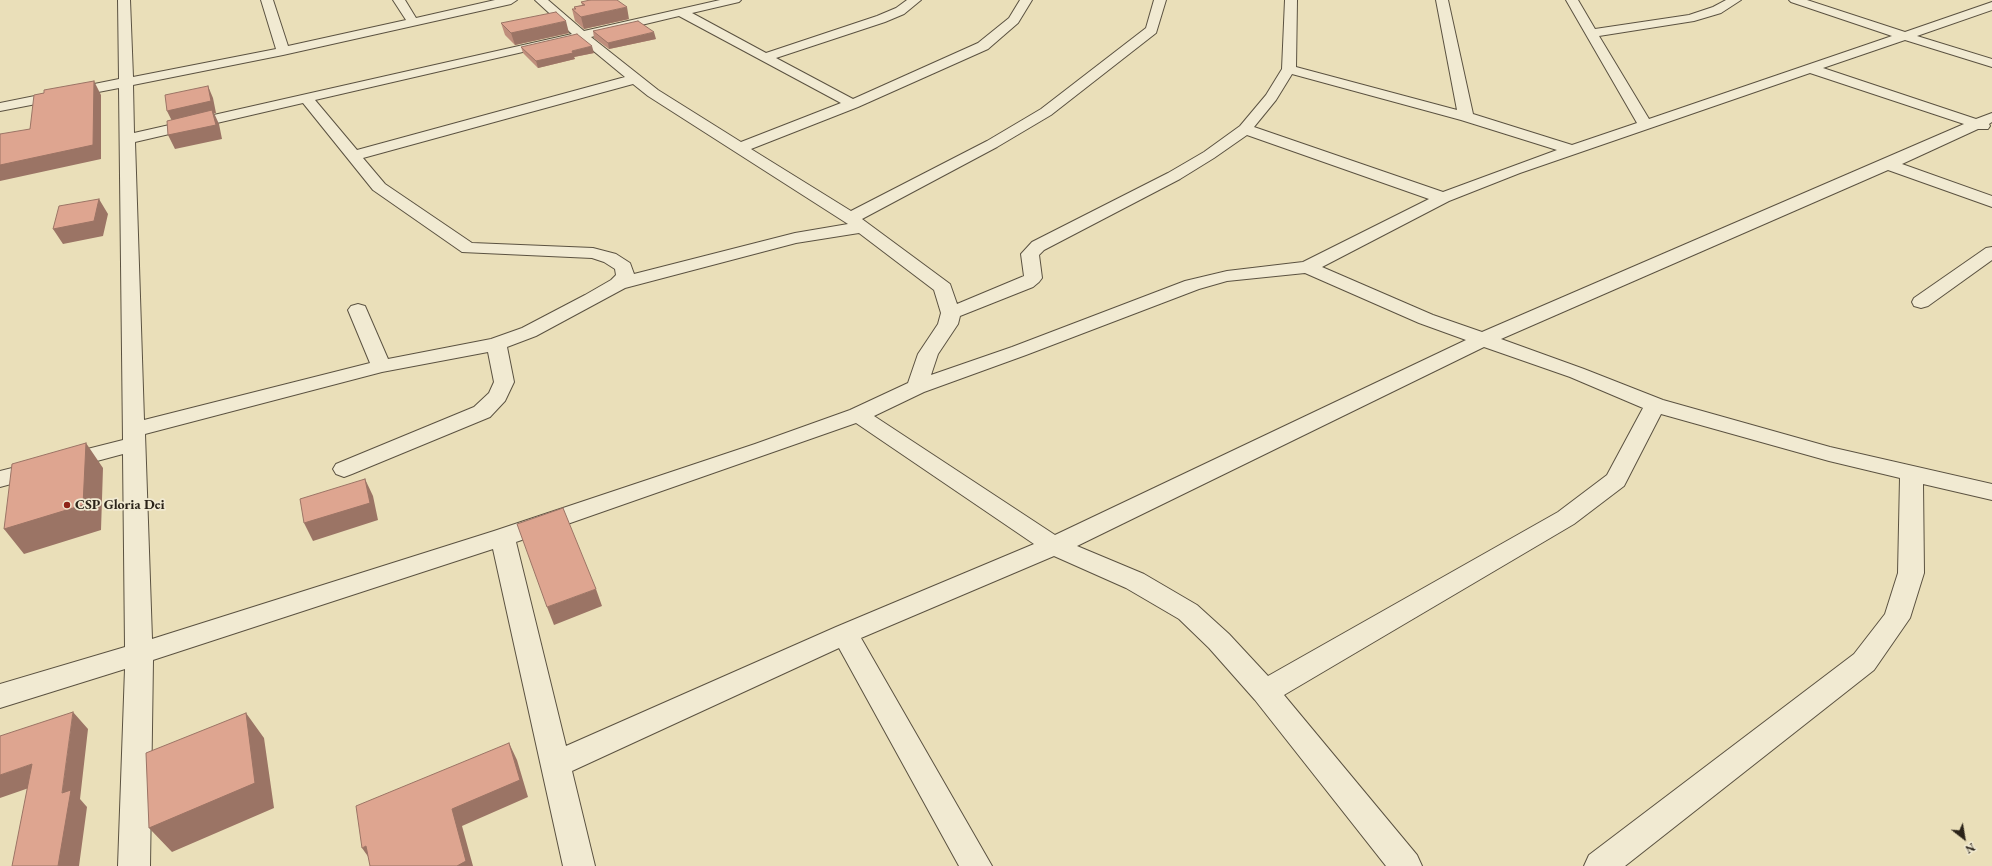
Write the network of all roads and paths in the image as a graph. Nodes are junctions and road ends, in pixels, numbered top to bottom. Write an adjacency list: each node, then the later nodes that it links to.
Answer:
1 (124, 0): 27 (street)
2 (266, 0): 21 (street)
3 (399, 0): 17 (street)
4 (511, 0): 17 (street)
5 (541, 0): 19 (street)
6 (735, 0): 16 (street)
7 (915, 0): 22 (street)
8 (1026, 0): 29 (street)
9 (1160, 0): 42 (street)
10 (1291, 0): 25 (street)
11 (1442, 0): 31 (street)
12 (1572, 0): 18 (street)
13 (1735, 0): 18 (street)
14 (1795, 0): 20 (street)
15 (1992, 6): 20 (street)
16 (680, 12): 19 (street); 22 (street)
17 (413, 22): 21 (street)
18 (1591, 33): 33 (street)
19 (581, 35): 26 (street); 28 (street)
20 (1905, 36): 23 (street); 24 (street)
21 (282, 51): 27 (street)
22 (766, 57): 29 (street)
23 (1992, 63)
24 (1809, 68): 32 (street); 33 (street)
25 (1289, 69): 31 (street); 34 (street)
26 (635, 79): 36 (street); 38 (street)
27 (126, 83): 30 (street); 35 (street)
28 (307, 99): 35 (street); 38 (street)
29 (853, 104): 36 (street)
30 (0, 107)
31 (1466, 117): 37 (street)
32 (1987, 123): 39 (street)
33 (1645, 124): 37 (street)
34 (1245, 129): 40 (street); 48 (street)
35 (127, 139): 55 (street)
36 (739, 148): 42 (street)
37 (1573, 150): 40 (street)
38 (352, 156): 45 (street)
39 (1888, 164): 41 (street); 49 (street)
40 (1442, 198): 44 (street)
41 (1992, 202)
42 (856, 222): 45 (street); 48 (street)
43 (1992, 252): 46 (street)
44 (1307, 267): 49 (street); 52 (street)
45 (618, 284): 50 (street)
46 (1921, 302)
47 (358, 310): 51 (street)
48 (951, 313): 52 (street)
49 (1484, 339): 53 (street); 61 (street)
50 (496, 344): 51 (street); 56 (street)
51 (381, 366): 55 (street)
52 (917, 387): 54 (street)
53 (1655, 405): 57 (street); 64 (street)
54 (858, 415): 60 (street); 61 (street)
55 (134, 437): 58 (street); 63 (street)
56 (344, 469)
57 (1912, 473): 59 (street); 71 (street)
58 (0, 479)
59 (1992, 492)
60 (503, 537): 63 (street); 66 (street)
61 (1054, 546): 62 (street); 64 (street)
62 (845, 634): 66 (street); 69 (street)
63 (139, 654): 65 (street); 67 (street)
64 (1265, 692): 70 (street)
65 (0, 696)
66 (555, 765): 68 (street)
67 (134, 866)
68 (580, 866)
69 (976, 866)
70 (1406, 866)
71 (1600, 866)

